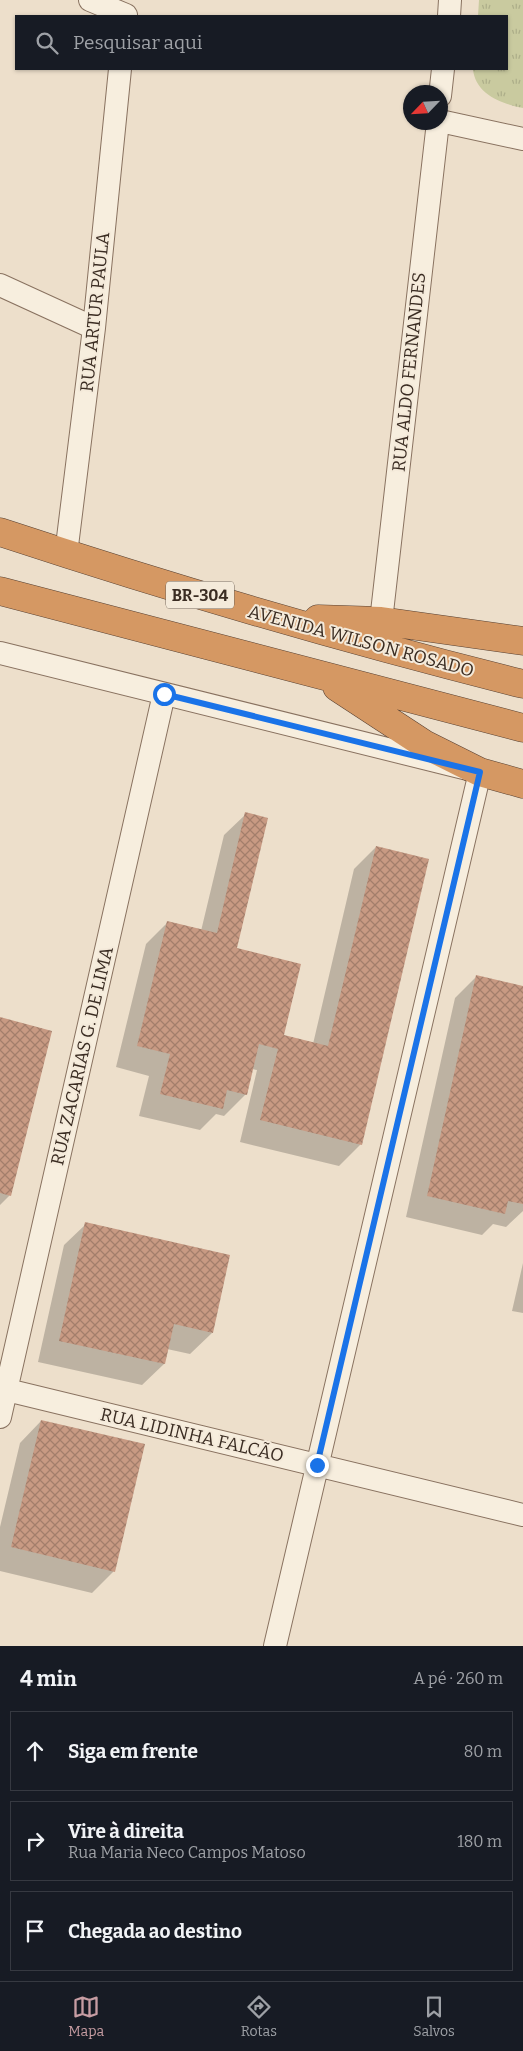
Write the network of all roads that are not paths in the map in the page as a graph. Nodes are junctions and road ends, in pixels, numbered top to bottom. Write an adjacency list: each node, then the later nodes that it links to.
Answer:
1 (90, 0): 3 (street)
2 (450, 0): 4 (street)
3 (126, 11)
4 (449, 15)
5 (120, 70): 12 (street, RUA ARTUR PAULA)
6 (443, 70): 7 (street)
7 (441, 85)
8 (448, 124): 10 (street)
9 (438, 130): 17 (street, RUA ALDO FERNANDES)
10 (523, 139)
11 (0, 285): 12 (street)
12 (94, 328): 14 (street, RUA ARTUR PAULA)
13 (0, 532): 14 (highway, AVENIDA WILSON ROSADO / BR-304)
14 (66, 554): 16 (highway, AVENIDA WILSON ROSADO / BR-304)
15 (0, 591): 20 (highway, BR-304)
16 (274, 618): 17 (highway); 21 (highway, AVENIDA WILSON ROSADO / BR-304)
17 (381, 621): 18 (highway)
18 (523, 641)
19 (0, 653): 22 (street)
20 (320, 675): 23 (highway, BR-304); 24 (highway)
21 (523, 684)
22 (164, 694): 24 (street); 26 (street, RUA ZACARIAS G. DE LIMA)
23 (523, 728)
24 (480, 772): 25 (highway); 28 (street)
25 (523, 784)
26 (2, 1389): 27 (street, RUA ZACARIAS G. DE LIMA); 28 (street, RUA LIDINHA FALCÃO)
27 (0, 1417)
28 (317, 1465): 29 (street, RUA LIDINHA FALCÃO); 30 (street)
29 (523, 1515)
30 (274, 1646)

